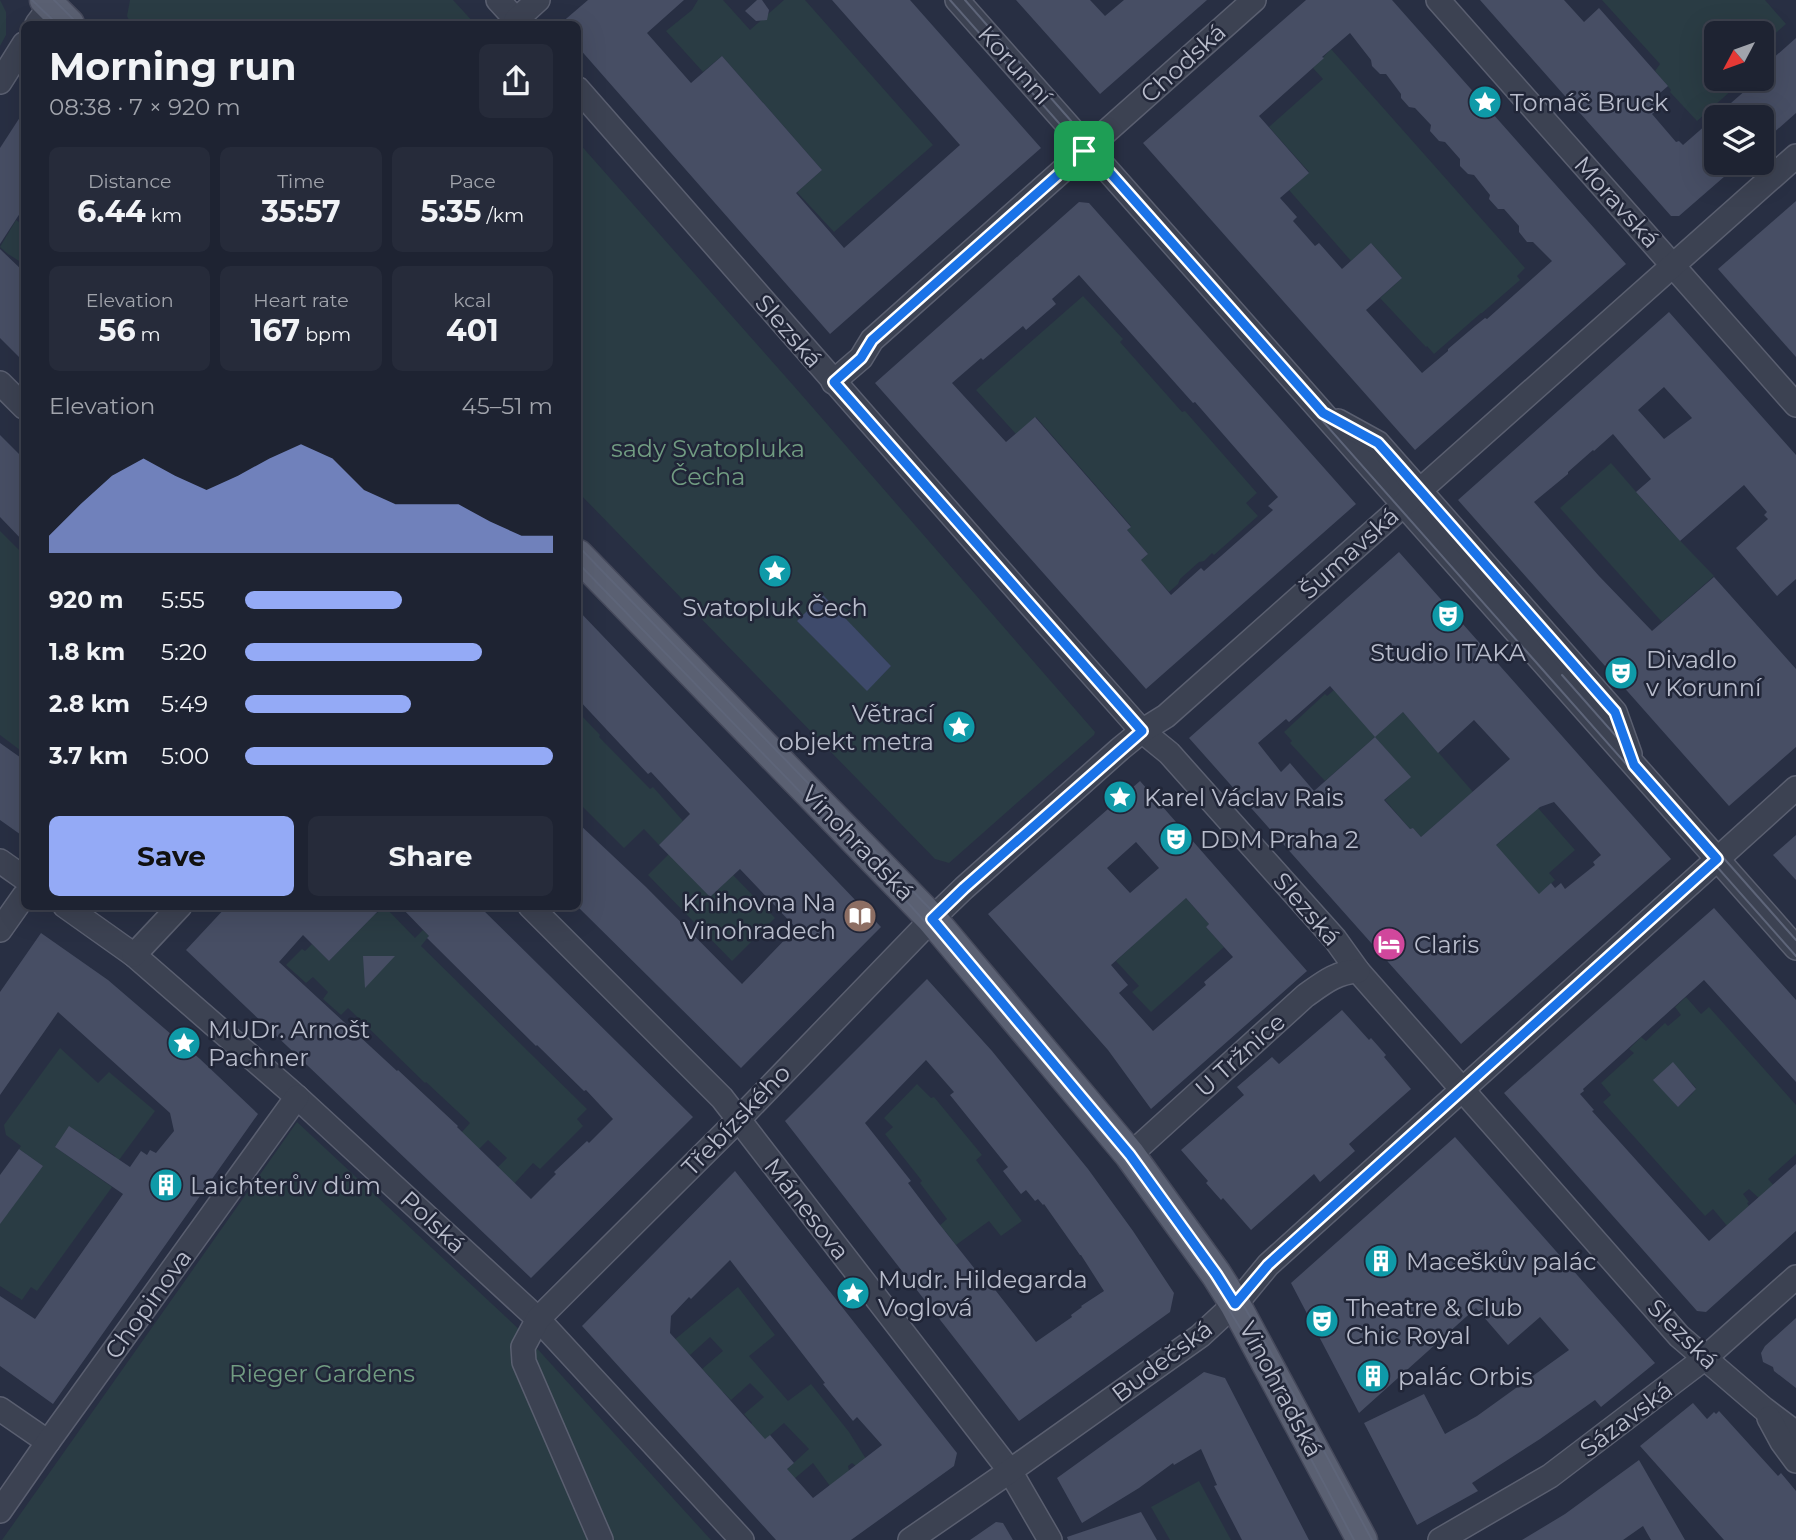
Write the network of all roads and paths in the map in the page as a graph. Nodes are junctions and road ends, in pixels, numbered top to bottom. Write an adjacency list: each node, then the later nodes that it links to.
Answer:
1 (498, 0): 6 (street)
2 (538, 0): 7 (street)
3 (957, 0): 11 (street, Korunní)
4 (1254, 0): 11 (street, Chodská)
5 (1437, 0): 13 (street, Moravská)
6 (517, 21)
7 (519, 21)
8 (21, 49): 9 (street)
9 (0, 82)
10 (581, 92): 14 (street, Slezská)
11 (1088, 148): 14 (street, Chodská); 18 (street, Korunní)
12 (1796, 156): 13 (street, Šumavská)
13 (1672, 265): 17 (street, Moravská); 18 (street, Šumavská)
14 (834, 382): 20 (street, Slezská)
15 (0, 383): 16 (street)
16 (21, 404)
17 (1796, 405)
18 (1412, 498): 20 (street, Šumavská); 22 (street, Korunní)
19 (581, 558): 29 (main road, Vinohradská)
20 (1142, 731): 29 (street, Šumavská); 33 (street, Slezská)
21 (1796, 788): 22 (street, Budečská)
22 (1717, 859): 31 (street, Korunní); 34 (street, Budečská)
23 (0, 861): 24 (street)
24 (21, 876)
25 (21, 900): 30 (street)
26 (71, 910): 32 (street, Polská)
27 (176, 910): 32 (street)
28 (534, 910): 36 (street, Mánesova)
29 (932, 919): 36 (street, Třebízského); 37 (main road, Vinohradská)
30 (0, 930)
31 (1796, 948)
32 (134, 955): 35 (street, Polská)
33 (1358, 971): 34 (street, Slezská); 37 (street, U Tržnice)
34 (1462, 1089): 39 (street, Budečská); 41 (street, Slezská)
35 (298, 1097): 40 (street, Polská); 45 (street, Chopinova)
36 (739, 1119): 40 (street, Třebízského); 47 (street, Mánesova)
37 (1130, 1155): 39 (main road, Vinohradská)
38 (1796, 1277): 41 (street, Sázavská)
39 (1235, 1304): 47 (street, Budečská); 53 (main road, Vinohradská)
40 (538, 1320): 49 (street, Třebízského); 50 (street, Polská)
41 (1705, 1358): 43 (street, Slezská); 54 (street, Sázavská)
42 (0, 1409): 45 (street)
43 (1764, 1409): 44 (street, Slezská); 46 (street, Slezská)
44 (1796, 1433)
45 (48, 1442): 48 (street, Chopinova)
46 (1796, 1461)
47 (1010, 1471): 51 (street, Budečská); 52 (street, Mánesova)
48 (0, 1511)
49 (601, 1540)
50 (742, 1540)
51 (910, 1540)
52 (1050, 1540)
53 (1362, 1540)
54 (1440, 1540)

